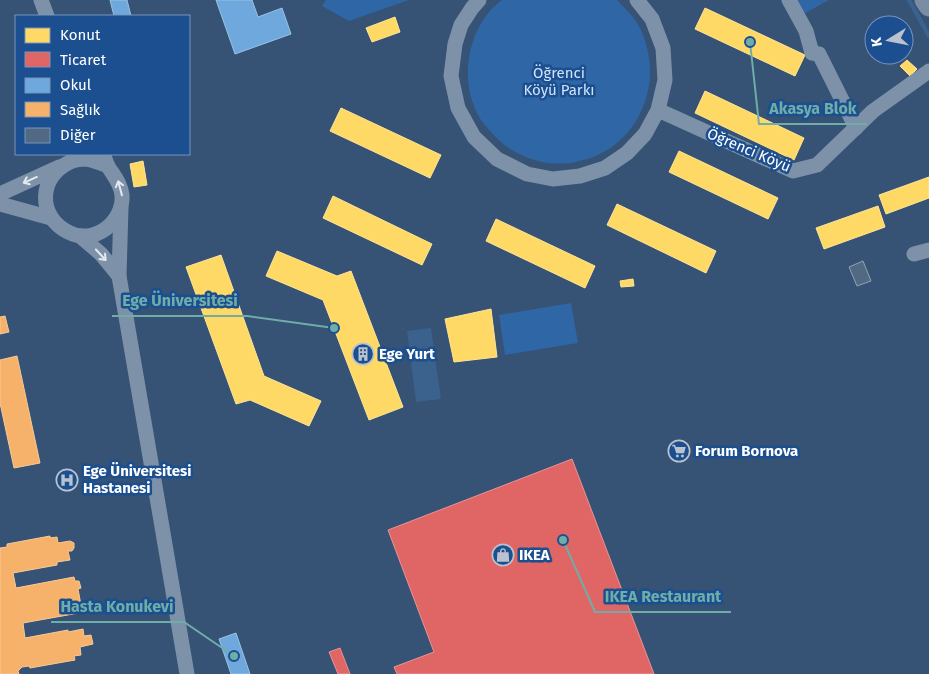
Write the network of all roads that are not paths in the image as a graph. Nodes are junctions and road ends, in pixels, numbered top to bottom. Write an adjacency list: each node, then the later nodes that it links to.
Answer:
1 (41, 0): 7 (street)
2 (637, 0): 9 (street)
3 (789, 0): 10 (street)
4 (926, 0): 6 (main road)
5 (473, 3): 9 (street)
6 (929, 6)
7 (48, 15)
8 (929, 71): 10 (street, Öğrenci Köyü)
9 (658, 110): 10 (street, Öğrenci Köyü)
10 (856, 128)
11 (70, 160): 12 (street); 13 (street, one-way to 13); 16 (street)
12 (105, 160): 15 (street, one-way to 12)
13 (0, 194)
14 (0, 204): 16 (street)
15 (121, 208): 17 (street); 20 (street)
16 (51, 218): 17 (street)
17 (80, 236): 20 (street, one-way to 20)
18 (929, 250): 19 (street)
19 (929, 256)
20 (119, 276): 21 (street)
21 (187, 674)

